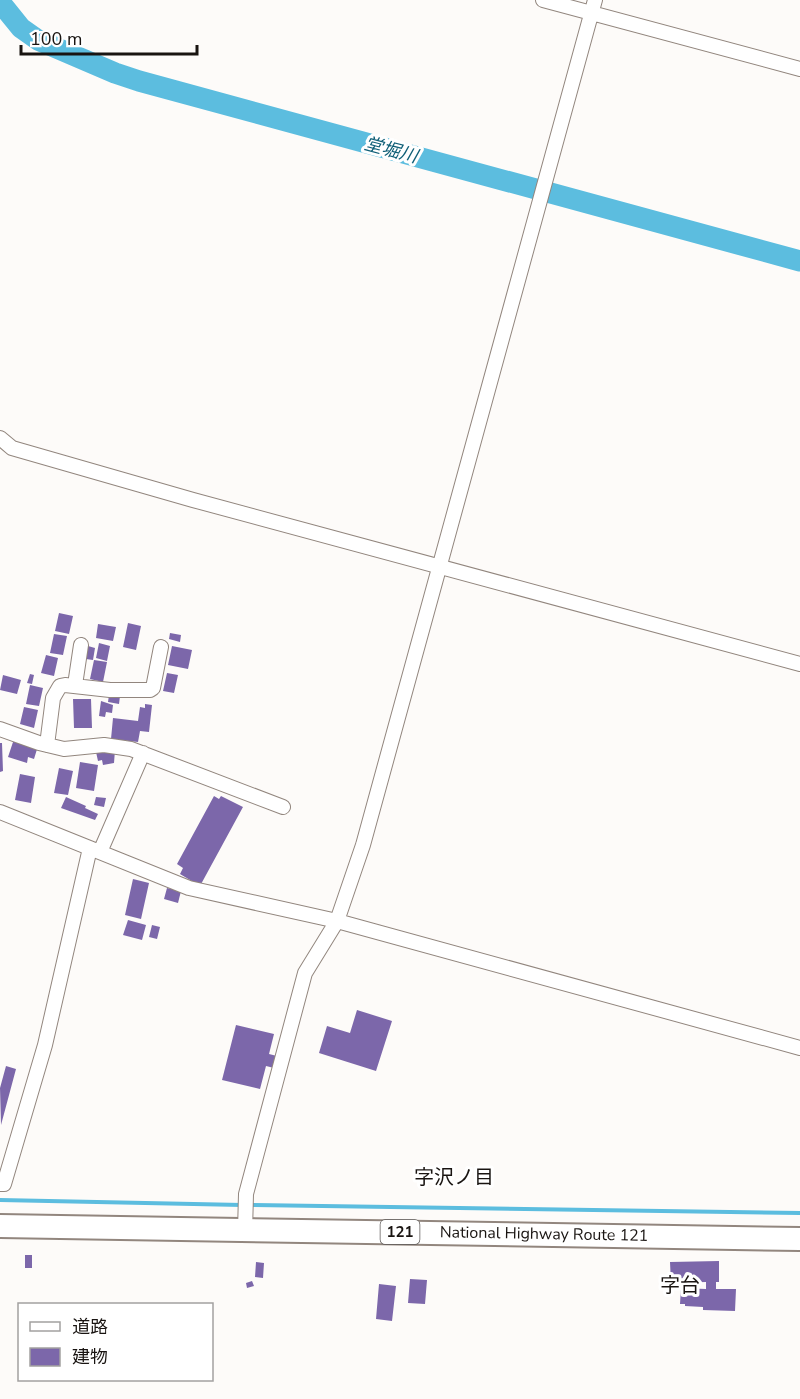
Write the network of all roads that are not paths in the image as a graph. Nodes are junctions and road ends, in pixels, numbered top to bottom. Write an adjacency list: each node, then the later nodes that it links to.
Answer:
1 (543, 0): 2 (street)
2 (593, 7): 3 (street); 5 (street)
3 (800, 69)
4 (0, 438): 5 (street)
5 (439, 566): 8 (street); 16 (street)
6 (81, 645): 9 (street)
7 (161, 647): 9 (street)
8 (800, 664)
9 (75, 685): 11 (street)
10 (0, 729): 11 (street)
11 (47, 745): 12 (street)
12 (143, 753): 13 (street); 15 (street)
13 (283, 807)
14 (0, 812): 15 (street)
15 (95, 850): 16 (street); 18 (street)
16 (337, 921): 17 (street); 20 (street)
17 (800, 1047)
18 (0, 1184)
19 (0, 1226): 20 (highway, National Highway Route 121 / 121)
20 (245, 1231): 21 (highway, National Highway Route 121 / 121)
21 (800, 1239)

